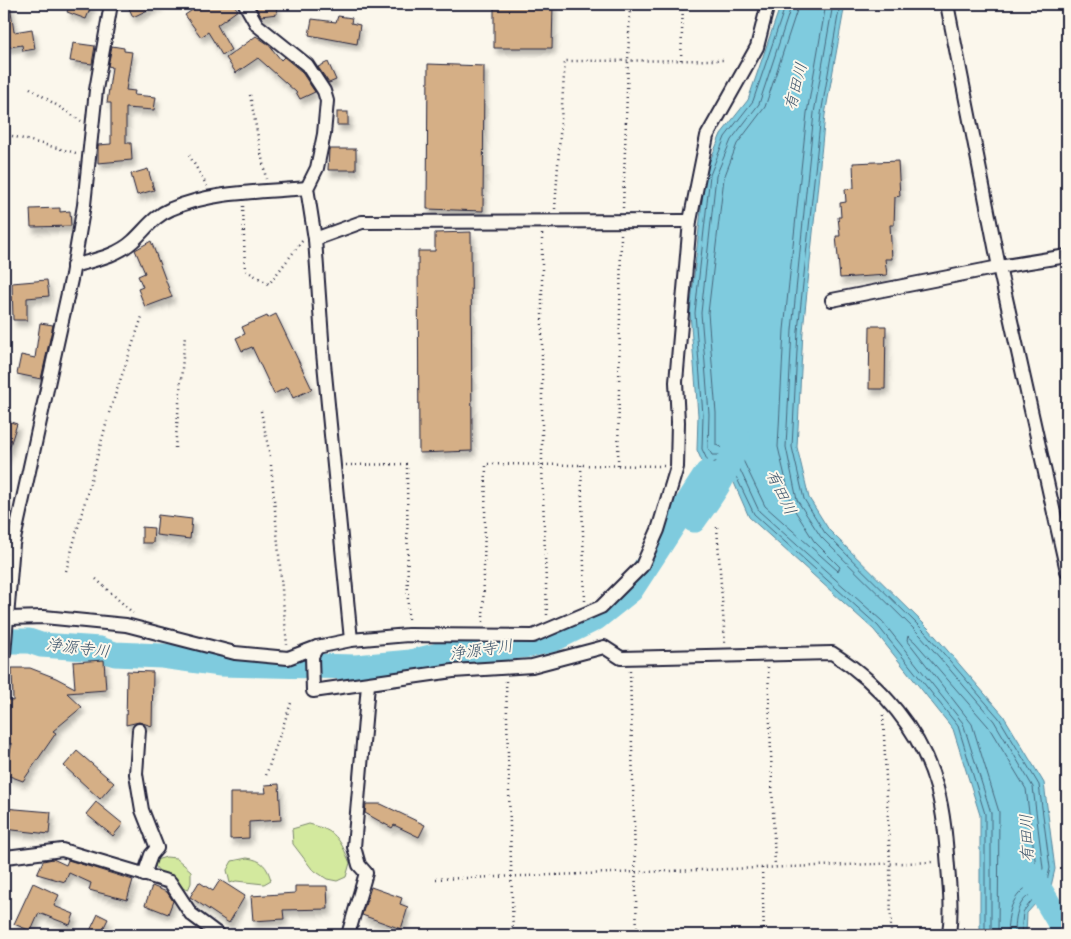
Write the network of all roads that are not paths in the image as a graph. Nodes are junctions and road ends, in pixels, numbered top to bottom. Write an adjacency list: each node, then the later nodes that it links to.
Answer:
1 (111, 4): 9 (street)
2 (245, 4): 5 (street)
3 (768, 4): 6 (street)
4 (947, 4): 10 (street)
5 (307, 188): 7 (street); 9 (street)
6 (690, 221): 7 (street); 14 (street)
7 (311, 236): 14 (street)
8 (1067, 256): 10 (street)
9 (74, 266): 13 (street)
10 (998, 267): 11 (street); 12 (street)
11 (832, 300)
12 (1067, 571)
13 (9, 618): 15 (street); 16 (street)
14 (351, 640): 15 (street)
15 (315, 652): 17 (street)
16 (4, 654)
17 (368, 685): 22 (street); 23 (street)
18 (139, 730): 20 (street)
19 (4, 855): 20 (street)
20 (144, 875): 21 (street)
21 (219, 935)
22 (348, 935)
23 (949, 935)

